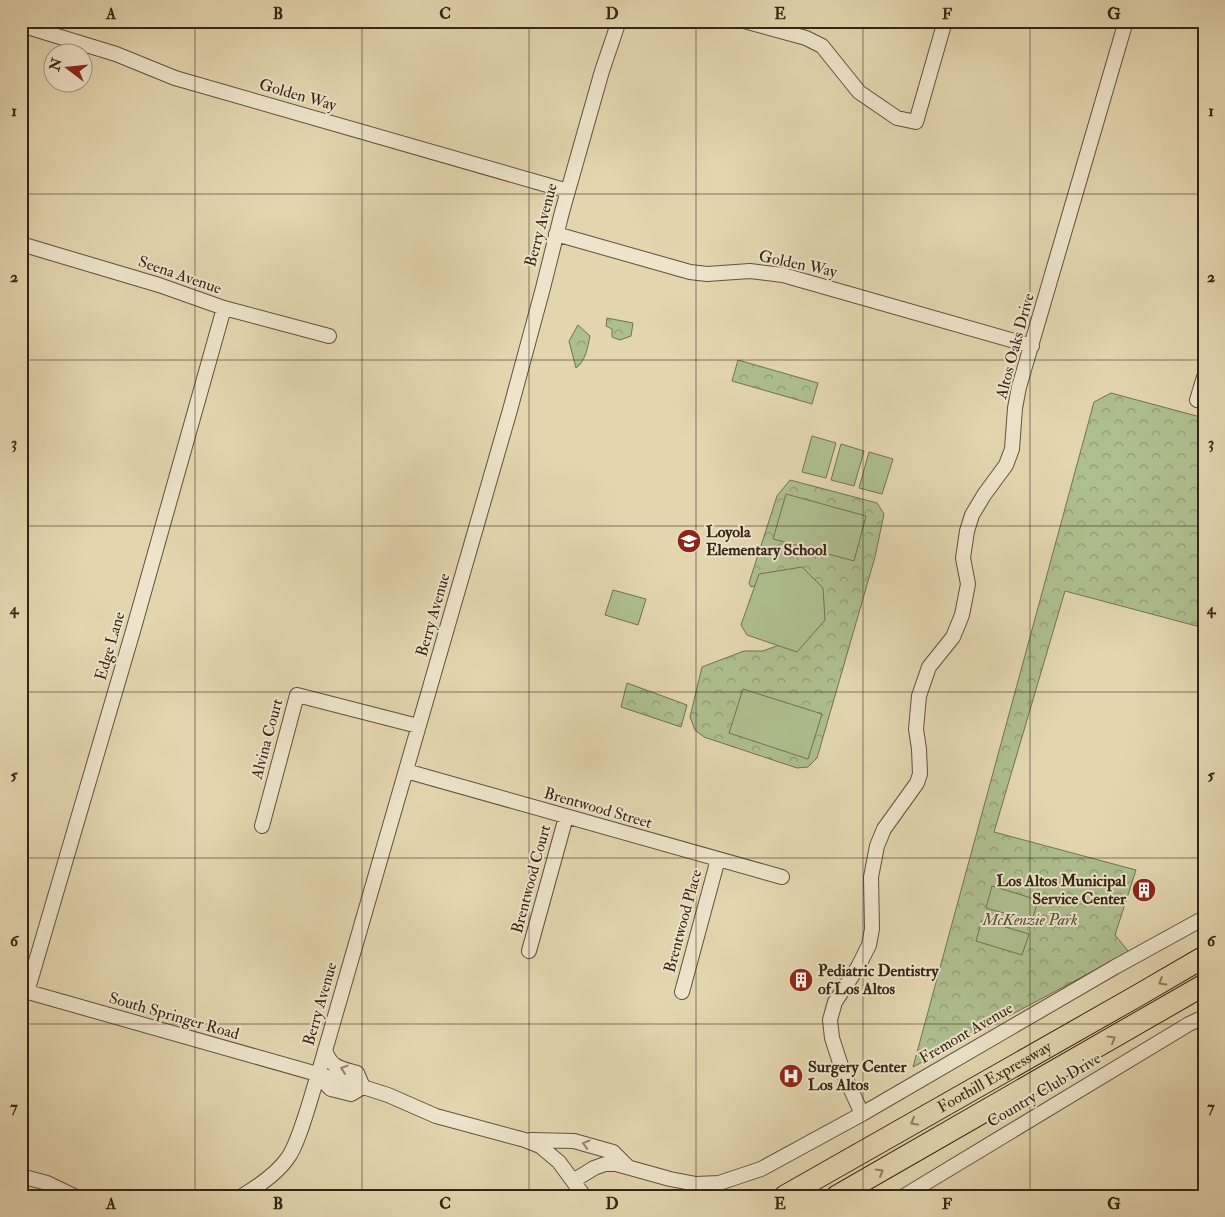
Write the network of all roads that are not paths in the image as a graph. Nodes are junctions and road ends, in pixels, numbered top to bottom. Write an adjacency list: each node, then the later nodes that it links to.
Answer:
1 (618, 21): 6 (street, Berry Avenue)
2 (744, 21): 3 (street)
3 (945, 21)
4 (1126, 21): 11 (street, Altos Oaks Drive)
5 (21, 25): 6 (street, Golden Way)
6 (568, 191): 7 (street, Berry Avenue)
7 (556, 234): 11 (street, Golden Way); 14 (street, Berry Avenue)
8 (21, 244): 9 (street, Seena Avenue)
9 (224, 308): 10 (street, Seena Avenue); 24 (street, Edge Lane)
10 (329, 336)
11 (1032, 346): 30 (street, Altos Oaks Drive)
12 (1204, 377): 13 (street)
13 (1197, 400)
14 (418, 726): 15 (street, Berry Avenue); 17 (street, Alvina Court)
15 (406, 771): 16 (street, Brentwood Street); 27 (street, Berry Avenue)
16 (566, 817): 18 (street, Brentwood Street); 21 (street, Brentwood Court)
17 (262, 826)
18 (718, 859): 19 (street, Brentwood Street); 25 (street, Brentwood Place)
19 (782, 878)
20 (1204, 918): 30 (street, Fremont Avenue)
21 (529, 951)
22 (1204, 957): 38 (highway, Foothill Expressway, one-way to 38)
23 (1204, 986): 39 (highway, Foothill Expressway, one-way to 23)
24 (24, 991): 28 (street, South Springer Road)
25 (682, 992)
26 (1204, 1017): 40 (street, Country Club Drive)
27 (325, 1050): 28 (street, Berry Avenue); 29 (street, one-way to 27)
28 (318, 1075): 29 (street, South Springer Road); 36 (street, Berry Avenue)
29 (363, 1087): 31 (street, South Springer Road)
30 (862, 1114): 32 (street, Fremont Avenue)
31 (524, 1140): 32 (street, one-way to 31); 34 (street, South Springer Road)
32 (628, 1167): 34 (street, Fremont Avenue)
33 (21, 1176): 35 (street)
34 (573, 1181): 37 (street, South Springer Road)
35 (74, 1196)
36 (242, 1196)
37 (584, 1196)
38 (785, 1196)
39 (837, 1196)
40 (904, 1196)

